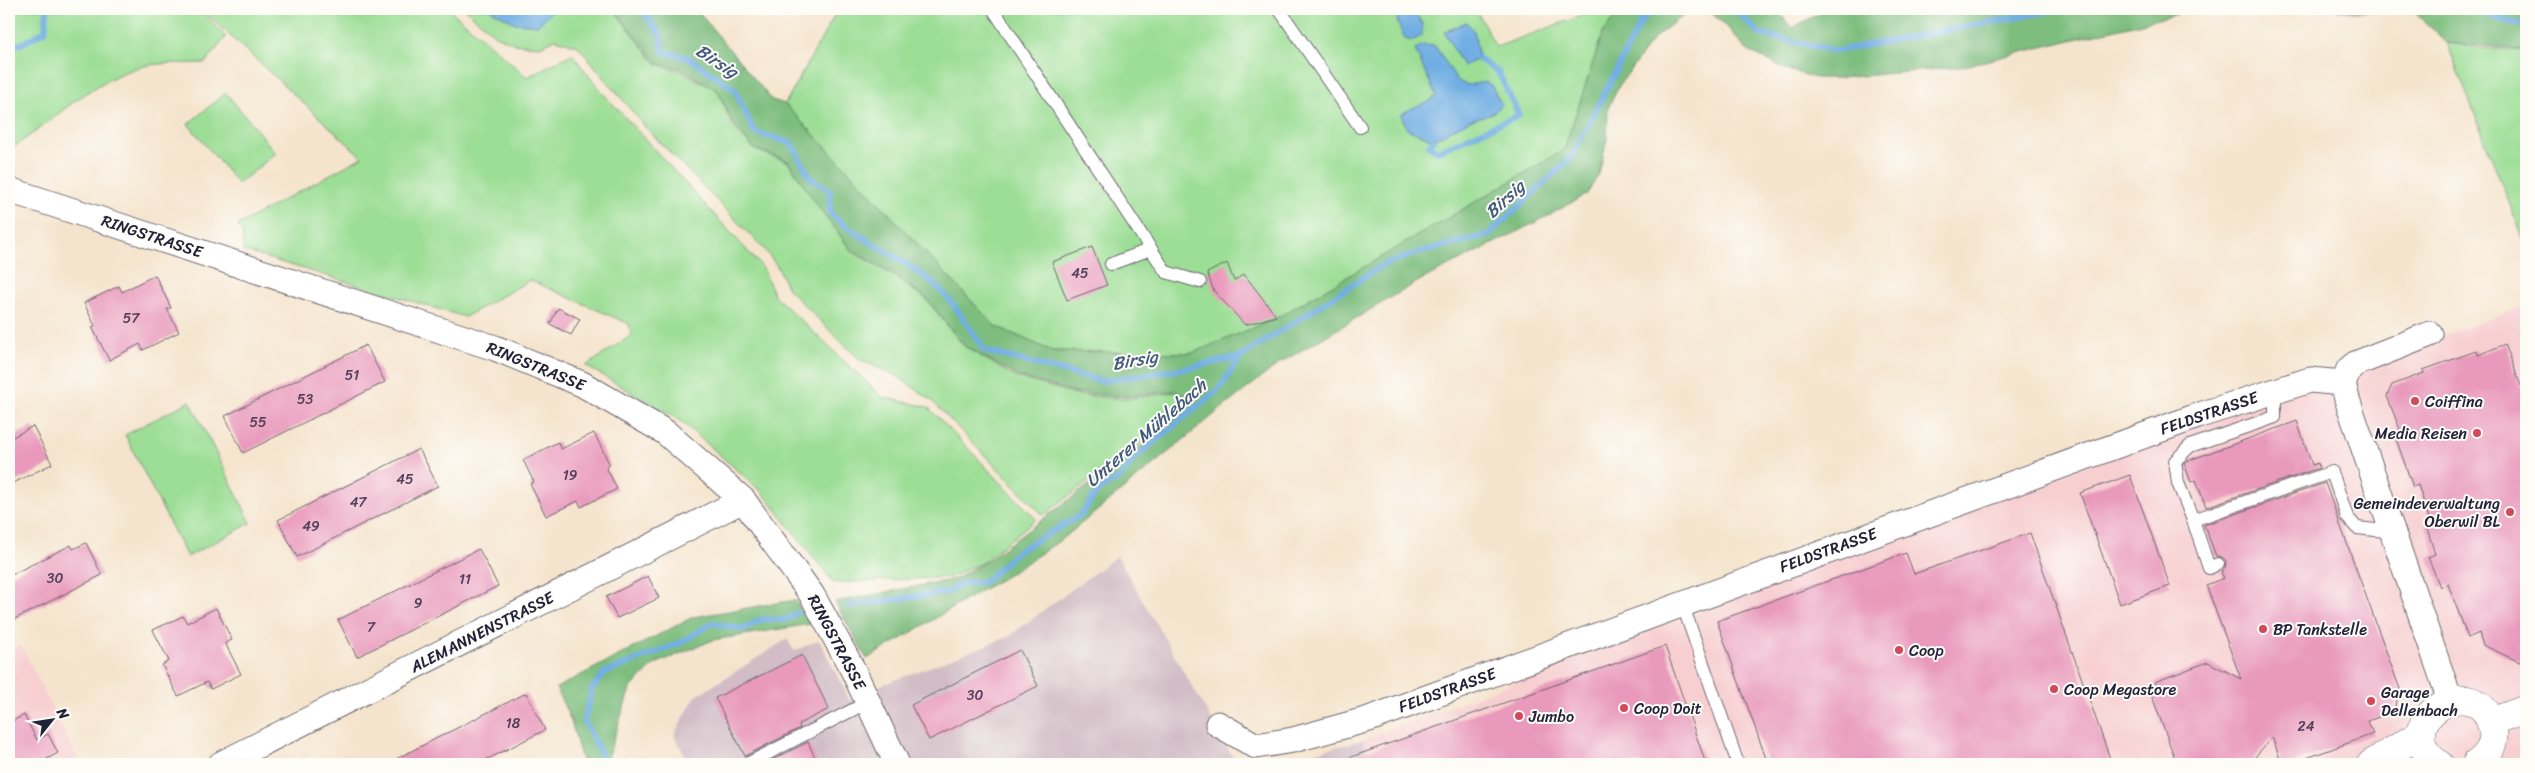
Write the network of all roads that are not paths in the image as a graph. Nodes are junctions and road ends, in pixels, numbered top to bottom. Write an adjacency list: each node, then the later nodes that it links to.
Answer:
1 (992, 9): 5 (lane)
2 (1279, 9): 3 (lane)
3 (1360, 127)
4 (9, 190): 11 (street, RINGSTRASSE)
5 (1151, 249): 6 (lane); 7 (lane)
6 (1111, 264)
7 (1200, 282)
8 (2430, 334): 9 (street)
9 (2343, 383): 10 (street, FELDSTRASSE); 13 (street)
10 (2275, 390): 12 (lane); 15 (street, FELDSTRASSE)
11 (743, 500): 17 (street, RINGSTRASSE); 23 (street, ALEMANNENSTRASSE)
12 (2193, 520): 13 (lane); 14 (lane)
13 (2394, 532): 16 (street)
14 (2218, 564)
15 (1682, 603): 20 (street, FELDSTRASSE); 26 (lane)
16 (2450, 700): 19 (main road); 21 (main road)
17 (868, 702): 24 (lane); 25 (street, RINGSTRASSE)
18 (2526, 709): 19 (main road)
19 (2491, 722): 28 (main road)
20 (1218, 724)
21 (2422, 733): 22 (main road); 27 (main road)
22 (2430, 763)
23 (221, 764)
24 (747, 764)
25 (897, 764)
26 (1738, 764)
27 (2371, 764)
28 (2476, 764)

